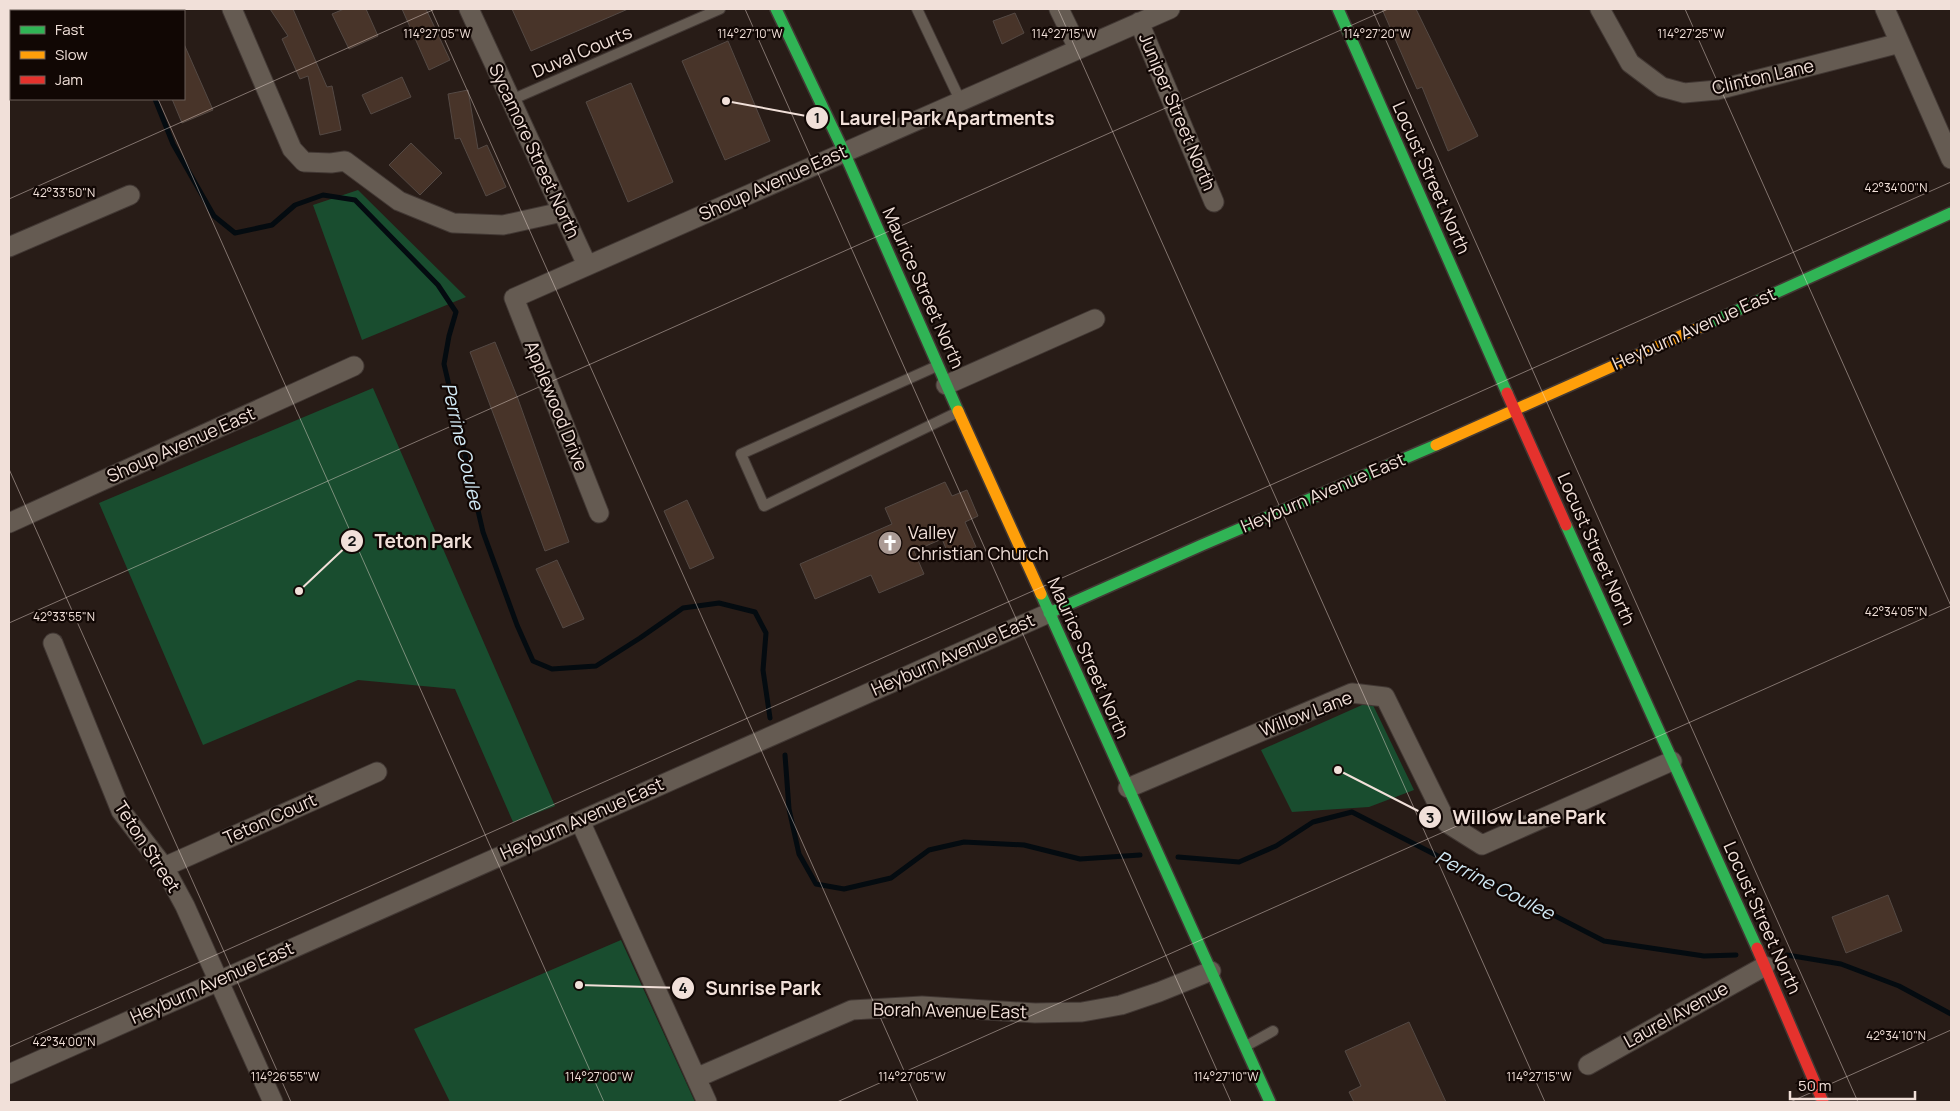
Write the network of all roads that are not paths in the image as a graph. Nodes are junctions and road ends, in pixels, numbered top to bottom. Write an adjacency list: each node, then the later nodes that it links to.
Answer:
1 (232, 9): 20 (street)
2 (470, 9): 14 (street, Sycamore Street North)
3 (720, 9): 14 (lane, Duval Courts)
4 (776, 9): 16 (street, Maurice Street North)
5 (917, 9): 15 (lane)
6 (1059, 9): 13 (street)
7 (1170, 9): 11 (street, Shoup Avenue East)
8 (1338, 9): 29 (street, Locust Street North)
9 (1600, 9): 12 (street, Clinton Lane)
10 (1885, 9): 12 (street)
11 (1139, 22): 13 (street, Shoup Avenue East); 19 (street, Juniper Street North)
12 (1900, 43): 17 (street)
13 (1078, 48): 15 (street, Shoup Avenue East)
14 (511, 100): 20 (street, Sycamore Street North)
15 (960, 100): 16 (street, Shoup Avenue East)
16 (844, 152): 23 (street, Shoup Avenue East); 27 (street, Maurice Street North)
17 (1951, 159)
18 (130, 195): 22 (street)
19 (1214, 202)
20 (562, 212): 23 (street, Sycamore Street North)
21 (1951, 213): 29 (street, Heyburn Avenue East)
22 (9, 247)
23 (587, 265): 24 (street, Shoup Avenue East)
24 (514, 298): 31 (street, Applewood Drive)
25 (1095, 319): 28 (street)
26 (354, 366): 32 (street, Shoup Avenue East)
27 (938, 366): 28 (street, Maurice Street North); 30 (lane)
28 (946, 384): 30 (street, Maurice Street North)
29 (1515, 411): 33 (street, Heyburn Avenue East); 35 (street, Locust Street North)
30 (958, 412): 33 (street, Maurice Street North)
31 (599, 513)
32 (9, 523)
33 (1048, 613): 37 (street, Maurice Street North); 38 (street, Heyburn Avenue East)
34 (53, 643): 39 (street, Teton Street)
35 (1672, 761): 37 (street, Willow Lane); 40 (street, Locust Street North)
36 (377, 772): 39 (street, Teton Court)
37 (1128, 788): 41 (street, Maurice Street North)
38 (580, 820): 42 (street, Heyburn Avenue East); 47 (street)
39 (164, 867): 42 (street, Teton Street)
40 (1765, 966): 45 (street, Laurel Avenue); 51 (street, Locust Street North)
41 (1211, 971): 44 (street, Maurice Street North); 47 (street, Borah Avenue East)
42 (220, 980): 46 (street, Heyburn Avenue East); 48 (street, Teton Street)
43 (1273, 1031): 44 (lane)
44 (1245, 1046): 50 (street, Maurice Street North)
45 (1588, 1065)
46 (9, 1074)
47 (696, 1078): 49 (street)
48 (273, 1102)
49 (707, 1102)
50 (1270, 1102)
51 (1823, 1102)

